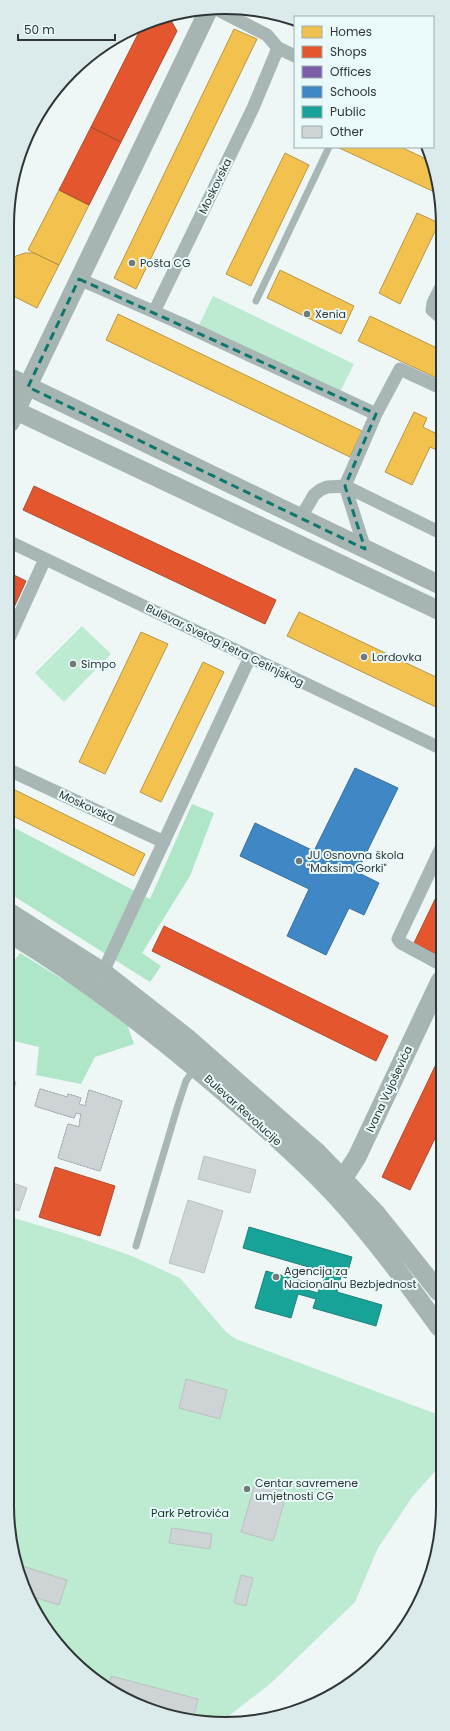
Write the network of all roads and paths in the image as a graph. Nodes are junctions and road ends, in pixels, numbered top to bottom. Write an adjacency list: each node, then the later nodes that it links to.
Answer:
1 (226, 14): 3 (street)
2 (206, 15): 6 (main road)
3 (278, 48): 4 (street); 9 (street, Moskovska)
4 (294, 56)
5 (329, 148): 8 (lane)
6 (79, 279): 9 (street); 13 (main road)
7 (436, 297): 10 (street)
8 (256, 301)
9 (154, 312): 15 (street)
10 (436, 314)
11 (14, 380): 13 (main road)
12 (436, 386): 15 (street)
13 (28, 387): 14 (main road); 18 (main road)
14 (14, 411)
15 (376, 414): 17 (street)
16 (14, 415): 24 (main road)
17 (345, 486): 18 (street); 19 (street); 21 (street)
18 (301, 517): 21 (main road)
19 (436, 531)
20 (14, 544): 22 (street, Bulevar Svetog Petra Cetinjskog)
21 (365, 549): 23 (main road)
22 (45, 559): 25 (street); 26 (street, Bulevar Svetog Petra Cetinjskog)
23 (436, 583)
24 (436, 609)
25 (14, 627)
26 (250, 657): 27 (street, Bulevar Svetog Petra Cetinjskog); 29 (street)
27 (436, 746)
28 (14, 772): 29 (street, Moskovska)
29 (164, 842): 34 (street)
30 (436, 858): 33 (street)
31 (14, 915): 34 (main road, Bulevar Revolucije)
32 (14, 936): 36 (main road, Bulevar Revolucije)
33 (436, 962)
34 (103, 972): 37 (main road, Bulevar Revolucije)
35 (436, 990): 37 (main road, Ivana Vujoševića)
36 (195, 1067): 37 (main road, Bulevar Revolucije); 38 (lane)
37 (339, 1186): 39 (main road, Bulevar Revolucije); 40 (main road, Bulevar Revolucije)
38 (136, 1246)
39 (436, 1288)
40 (436, 1323)

